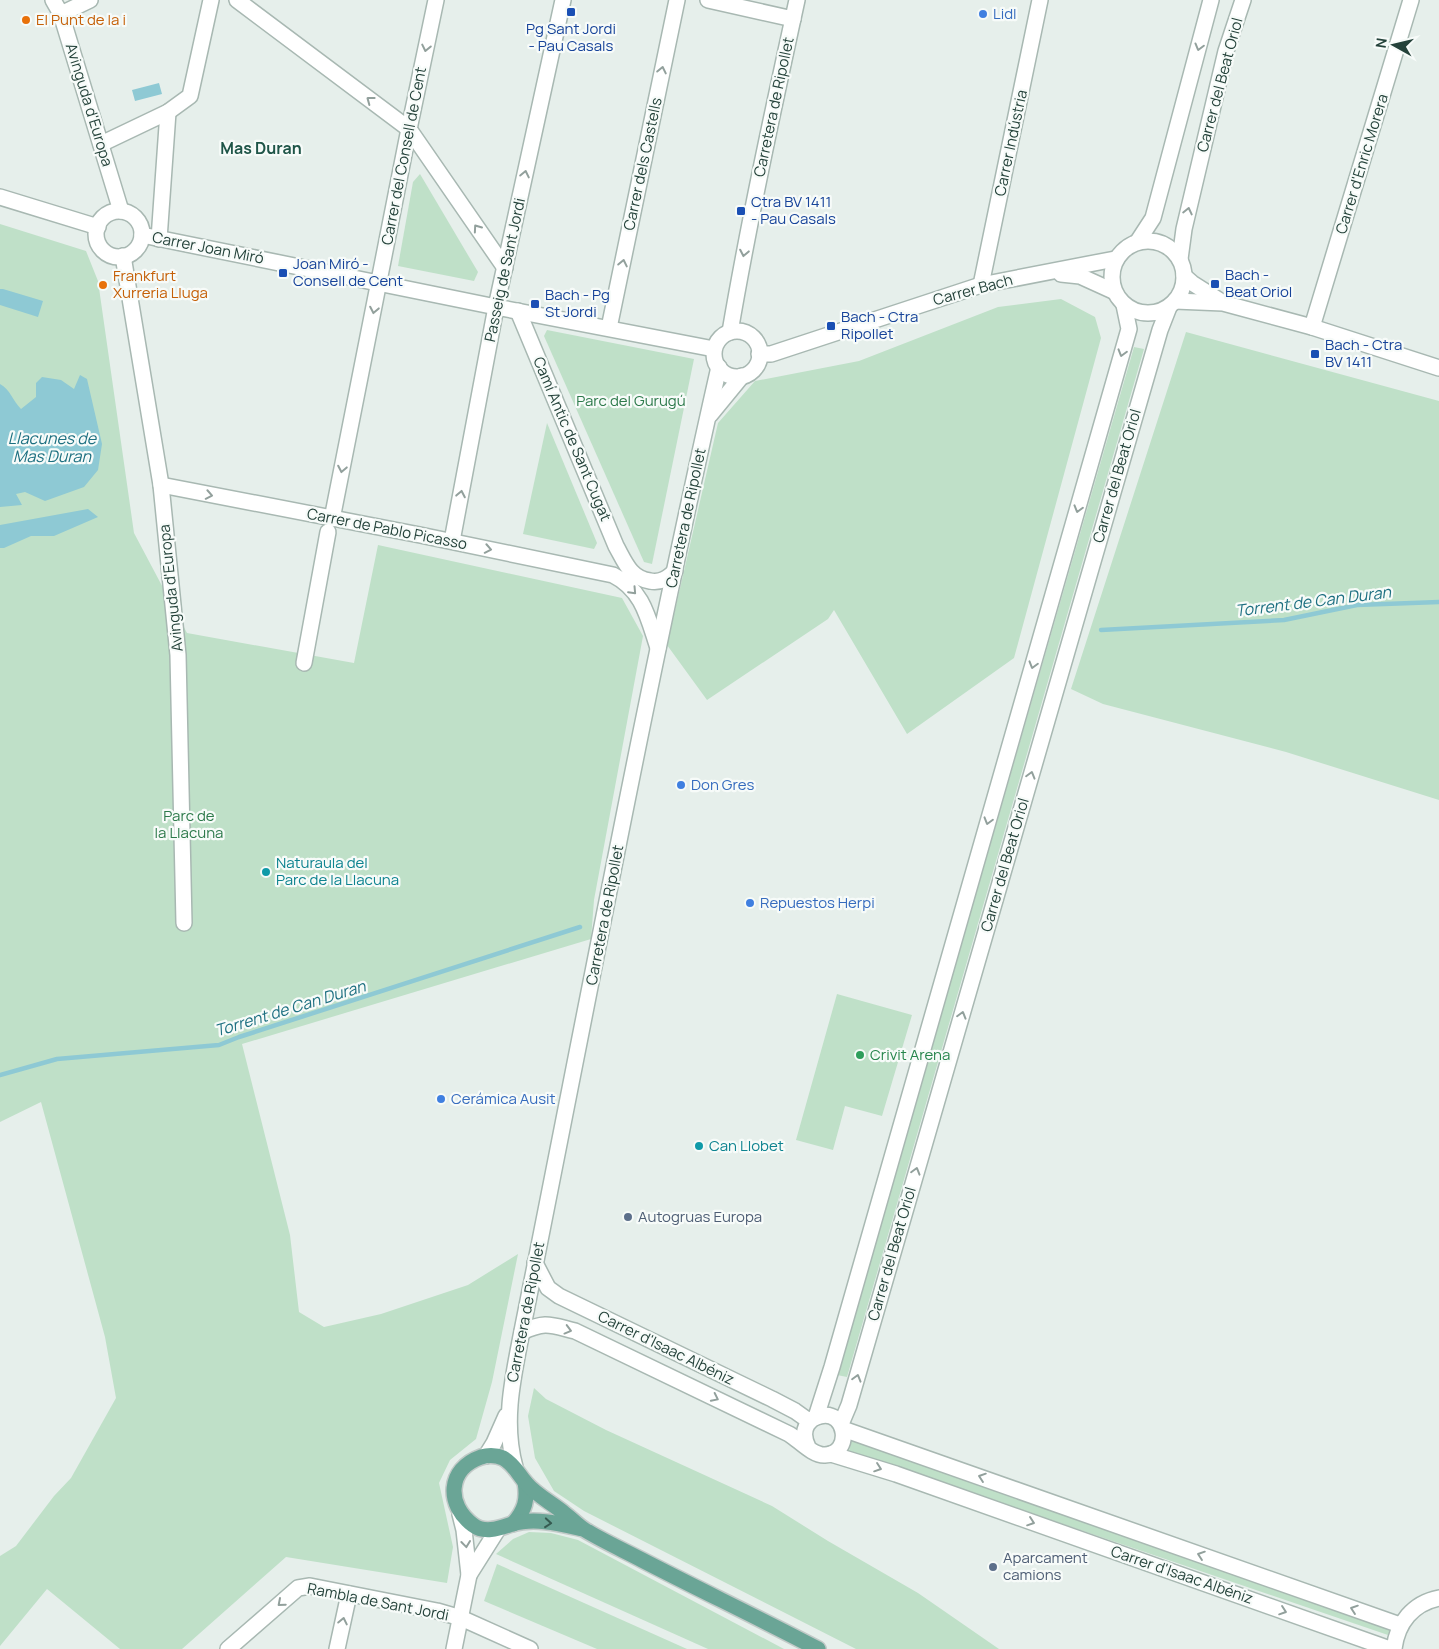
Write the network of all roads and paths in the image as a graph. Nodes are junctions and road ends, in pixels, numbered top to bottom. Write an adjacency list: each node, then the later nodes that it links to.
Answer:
1 (90, 0): 13 (street)
2 (212, 0): 15 (street)
3 (237, 0): 16 (street, one-way to 3)
4 (436, 0): 16 (street, Carrer del Consell de Cent, one-way to 16)
5 (563, 0): 27 (street, Passeig de Sant Jordi, one-way to 5)
6 (676, 0): 39 (street, Carrer dels Castells, one-way to 6)
7 (708, 0): 14 (street)
8 (797, 0): 14 (street, Carretera de Ripollet)
9 (1040, 0): 31 (street, Carrer Indústria)
10 (1212, 0): 23 (street, Carrer del Beat Oriol, one-way to 23)
11 (1243, 0): 26 (street, Carrer del Beat Oriol, one-way to 11)
12 (1412, 0): 38 (street, Carrer d'Enric Morera)
13 (57, 7): 17 (street, Avinguda d'Europa)
14 (793, 19): 40 (street, Carretera de Ripollet, one-way to 40)
15 (168, 112): 17 (street); 22 (street)
16 (409, 129): 27 (street, one-way to 16); 30 (street, Carrer del Consell de Cent)
17 (100, 144): 19 (street, Avinguda d'Europa)
18 (0, 196): 20 (street)
19 (121, 211): 20 (street); 21 (street)
20 (98, 227): 24 (street)
21 (142, 235): 22 (street, Carrer Joan Miró); 24 (street)
22 (159, 238): 30 (street, Carrer Joan Miró)
23 (1138, 241): 25 (street, Carrer del Beat Oriol); 26 (street)
24 (123, 256): 47 (street, Avinguda d'Europa)
25 (1115, 259): 28 (street, Carrer Bach); 32 (street)
26 (1180, 259): 29 (street, Carrer del Beat Oriol)
27 (505, 268): 36 (street, Passeig de Sant Jordi)
28 (1045, 272): 31 (street, Carrer Bach); 32 (street, Carrer Bach)
29 (1184, 276): 33 (street); 34 (street, Carrer del Beat Oriol)
30 (379, 283): 36 (street, Carrer Joan Miró); 48 (street, Carrer del Consell de Cent, one-way to 48)
31 (981, 285): 42 (street, Carrer Bach)
32 (1113, 291): 35 (street, Carrer del Beat Oriol)
33 (1223, 303): 34 (street); 38 (street)
34 (1172, 304): 35 (street); 60 (street, Carrer del Beat Oriol, one-way to 34)
35 (1124, 305): 59 (street, Carrer del Beat Oriol, one-way to 59)
36 (496, 307): 37 (street, Carrer Joan Miró); 49 (street, Passeig de Sant Jordi, one-way to 36)
37 (518, 311): 39 (street, Carrer Joan Miró); 50 (street, Camí Antic de Sant Cugat)
38 (1312, 327): 44 (street)
39 (609, 328): 41 (street, Carrer Joan Miró)
40 (730, 332): 41 (street); 42 (street)
41 (714, 349): 43 (street)
42 (760, 354): 45 (street)
43 (719, 367): 45 (street); 46 (street, Carretera de Ripollet)
44 (1439, 368)
45 (742, 376): 46 (street, Carretera de Ripollet)
46 (707, 418): 51 (street, Carretera de Ripollet)
47 (161, 485): 48 (street, Carrer de Pablo Picasso, one-way to 48); 55 (street, Avinguda d'Europa)
48 (330, 525): 49 (street, Carrer de Pablo Picasso); 54 (street, Carrer del Consell de Cent)
49 (452, 541): 52 (street, Carrer de Pablo Picasso, one-way to 52)
50 (627, 566): 51 (street); 52 (street)
51 (675, 571): 53 (street, Carretera de Ripollet)
52 (612, 575): 53 (street, Carrer de Pablo Picasso, one-way to 53)
53 (658, 648): 56 (street, Carretera de Ripollet)
54 (304, 663)
55 (184, 923)
56 (535, 1263): 57 (street, Carretera de Ripollet); 59 (street, Carrer d'Isaac Albéniz)
57 (522, 1332): 58 (street, Carretera de Ripollet); 61 (street, Carrer d'Isaac Albéniz, one-way to 61)
58 (508, 1412): 63 (street, Carretera de Ripollet); 64 (street, Carretera de Ripollet)
59 (813, 1419): 60 (street, Carrer d'Isaac Albéniz); 61 (street)
60 (842, 1426): 62 (street); 74 (street, Carrer d'Isaac Albéniz, one-way to 60)
61 (808, 1447): 62 (street, Carrer d'Isaac Albéniz)
62 (831, 1454): 80 (street, Carrer d'Isaac Albéniz, one-way to 80)
63 (486, 1456): 64 (main road); 66 (main road)
64 (515, 1468): 65 (main road)
65 (525, 1482): 67 (main road); 69 (main road)
66 (460, 1514): 68 (main road); 70 (street, one-way to 70)
67 (513, 1524): 68 (main road); 69 (main road, one-way to 69)
68 (498, 1529): 70 (street)
69 (584, 1529): 79 (main road)
70 (470, 1575): 73 (street)
71 (349, 1594): 73 (street, Rambla de Sant Jordi); 75 (street, Rambla de Sant Jordi, one-way to 75); 76 (street, one-way to 71)
72 (1439, 1598): 74 (street)
73 (460, 1618): 77 (street); 78 (street, Rambla de Sant Jordi)
74 (1400, 1625): 81 (street)
75 (228, 1649)
76 (337, 1649)
77 (454, 1649)
78 (530, 1649)
79 (818, 1649)
80 (1390, 1649)
81 (1394, 1649)

